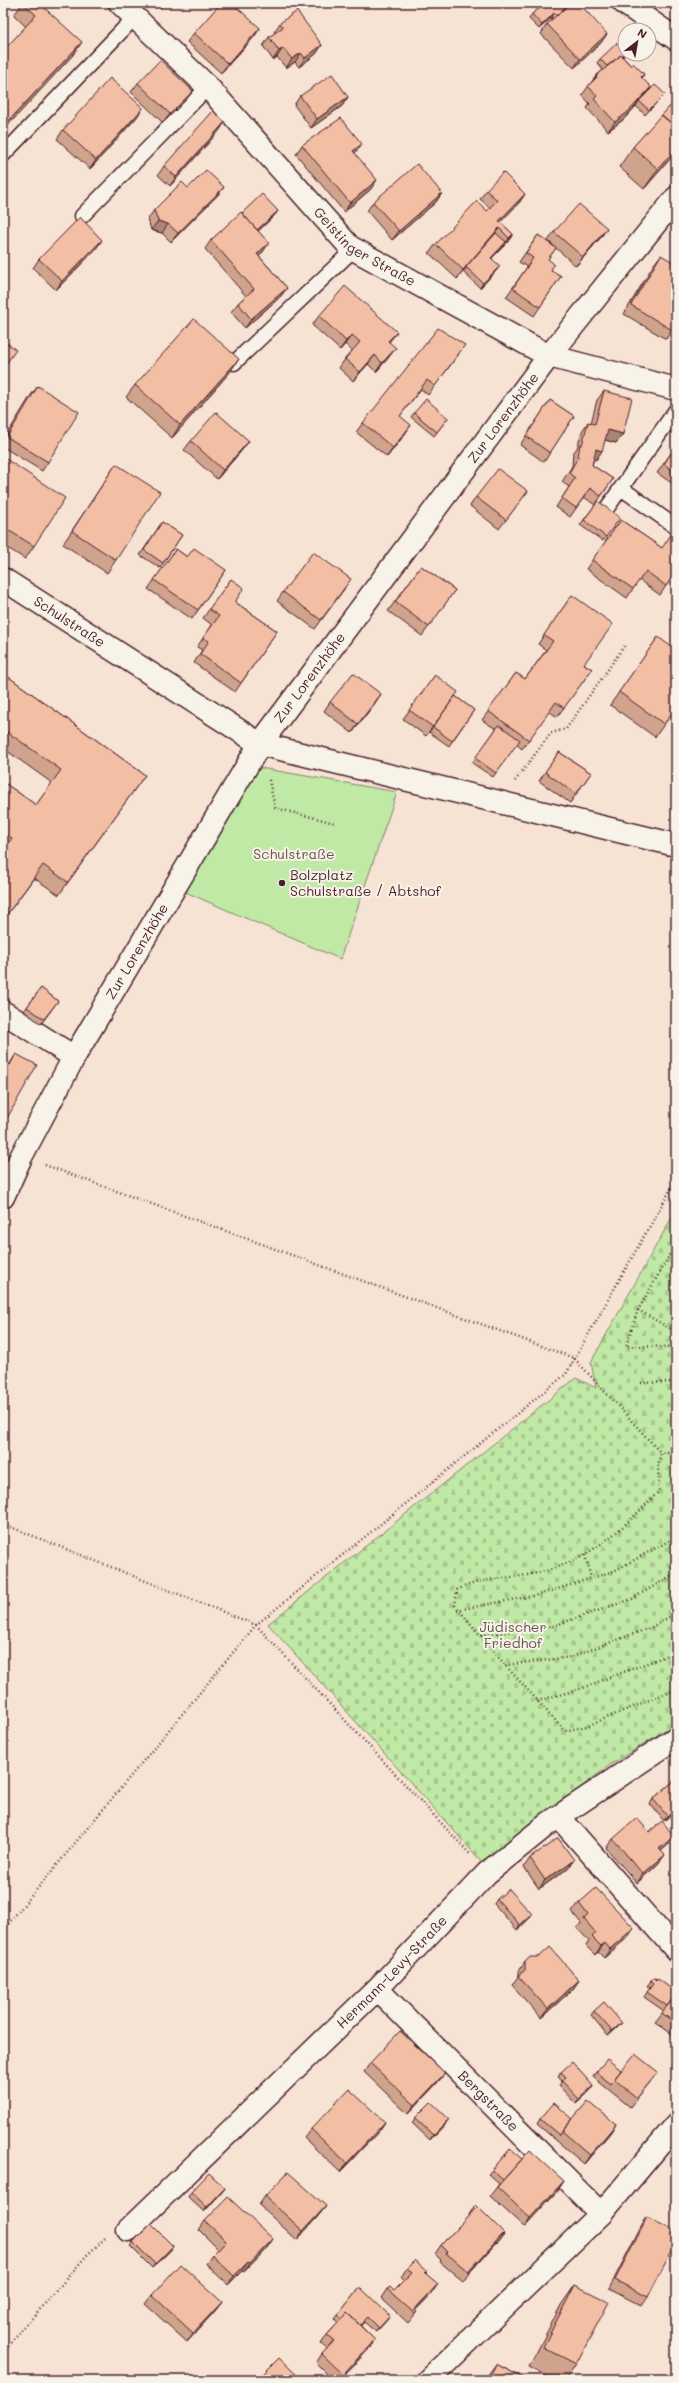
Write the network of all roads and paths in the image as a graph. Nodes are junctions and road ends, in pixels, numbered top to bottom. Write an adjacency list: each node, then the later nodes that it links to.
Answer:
1 (624, 3): 3 (street)
2 (127, 10): 4 (street, Geistinger Straße); 5 (lane)
3 (676, 39)
4 (208, 87): 7 (lane); 8 (street, Geistinger Straße)
5 (3, 155)
6 (676, 198): 9 (street, Zur Lorenzhöhe)
7 (82, 216)
8 (354, 249): 9 (street, Geistinger Straße); 10 (lane)
9 (549, 356): 11 (street, Geistinger Straße); 18 (street, Zur Lorenzhöhe)
10 (234, 363)
11 (676, 389)
12 (676, 410): 13 (lane)
13 (621, 488): 14 (lane); 15 (lane)
14 (607, 508)
15 (673, 526)
16 (3, 579): 18 (street, Schulstraße)
17 (625, 645): 19 (path)
18 (265, 745): 19 (street, Schulstraße); 20 (path); 23 (street, Zur Lorenzhöhe)
19 (500, 802): 21 (street, Schulstraße)
20 (335, 823)
21 (676, 844)
22 (3, 1012): 23 (street)
23 (74, 1057): 24 (street, Zur Lorenzhöhe)
24 (21, 1157): 26 (street, Zur Lorenzhöhe); 33 (path)
25 (676, 1180): 33 (path)
26 (3, 1197)
27 (676, 1244): 28 (path)
28 (670, 1255): 29 (path); 30 (path)
29 (676, 1259)
30 (638, 1310): 31 (path); 32 (path)
31 (676, 1332)
32 (676, 1347)
33 (574, 1358): 38 (path); 47 (path)
34 (676, 1382): 35 (path)
35 (641, 1383)
36 (671, 1418): 37 (path)
37 (676, 1418)
38 (661, 1452): 39 (path); 42 (path)
39 (676, 1452)
40 (3, 1524): 47 (path)
41 (676, 1537): 44 (path)
42 (585, 1555): 44 (path); 45 (path)
43 (676, 1573): 48 (path)
44 (591, 1578): 45 (path)
45 (457, 1610): 48 (path)
46 (676, 1613): 50 (path)
47 (256, 1625): 55 (path); 56 (path)
48 (480, 1635): 50 (path)
49 (676, 1652): 52 (path)
50 (505, 1665): 52 (path)
51 (676, 1689): 52 (path)
52 (537, 1701)
53 (676, 1738): 54 (street, Hermann-Levy-Straße)
54 (559, 1817): 55 (street, Hermann-Levy-Straße); 57 (street)
55 (487, 1873): 58 (street, Hermann-Levy-Straße)
56 (3, 1930)
57 (676, 1950)
58 (377, 1989): 60 (street, Bergstraße); 61 (street, Hermann-Levy-Straße)
59 (676, 2125): 60 (street)
60 (601, 2214): 63 (street)
61 (128, 2230): 62 (path)
62 (3, 2352)
63 (428, 2380)

